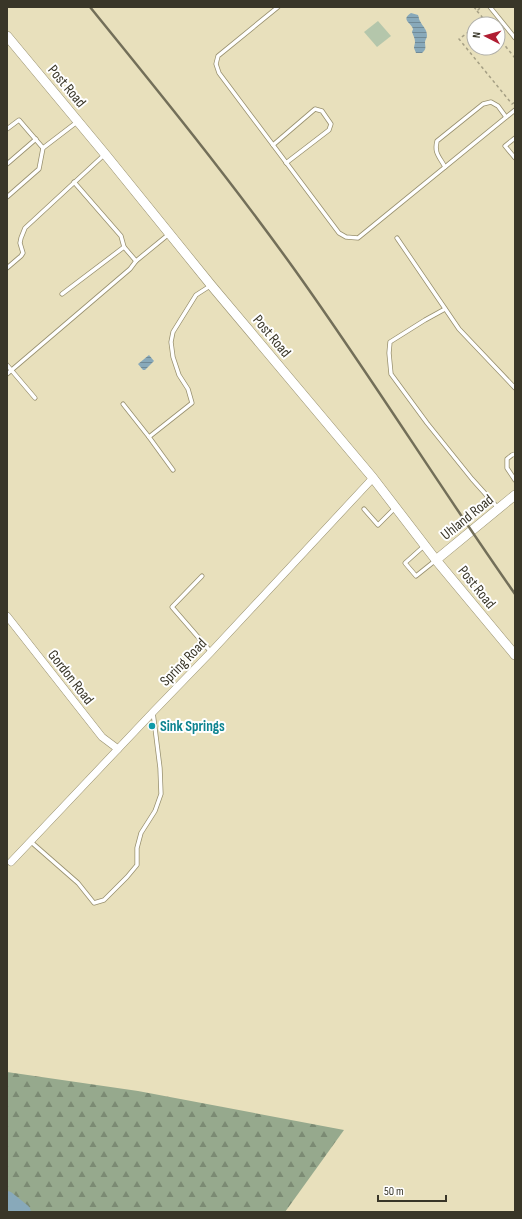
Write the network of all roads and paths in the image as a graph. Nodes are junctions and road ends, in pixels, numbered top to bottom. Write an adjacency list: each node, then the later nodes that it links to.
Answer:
1 (278, 7): 21 (lane)
2 (474, 7): 5 (path)
3 (481, 7): 5 (path)
4 (490, 7): 9 (lane)
5 (477, 10): 6 (path)
6 (481, 16)
7 (466, 34): 11 (path)
8 (7, 36): 17 (street, Post Road)
9 (515, 38)
10 (506, 47): 13 (path)
11 (466, 48)
12 (473, 56): 14 (path)
13 (515, 58)
14 (515, 102)
15 (515, 110): 16 (lane)
16 (506, 117): 27 (lane); 27 (lane)
17 (78, 122): 22 (lane); 23 (street, Post Road)
18 (7, 129): 20 (lane)
19 (515, 138): 24 (lane)
20 (36, 139): 22 (lane); 26 (lane)
21 (272, 145): 25 (lane); 25 (lane)
22 (43, 148): 29 (lane)
23 (105, 154): 28 (lane); 30 (street, Post Road)
24 (515, 158)
25 (286, 163): 27 (lane)
26 (7, 164)
27 (446, 166)
28 (74, 182): 32 (lane); 34 (lane)
29 (7, 197)
30 (169, 234): 33 (lane); 35 (street, Post Road)
31 (397, 238): 37 (lane)
32 (124, 246): 33 (lane); 36 (lane)
33 (136, 261): 39 (lane)
34 (7, 268)
35 (211, 285): 44 (lane); 47 (street, Post Road)
36 (62, 294)
37 (445, 309): 41 (lane); 51 (lane)
38 (7, 365): 39 (lane)
39 (12, 370): 40 (lane); 42 (lane)
40 (7, 374)
41 (515, 388)
42 (35, 398)
43 (123, 404): 44 (lane)
44 (149, 437): 46 (lane)
45 (515, 454): 48 (lane)
46 (173, 470)
47 (373, 478): 50 (street, Post Road); 57 (street, Spring Road)
48 (515, 480)
49 (515, 495): 51 (street, Uhland Road)
50 (396, 508): 52 (lane); 53 (street, Post Road)
51 (499, 508): 54 (street, Uhland Road)
52 (364, 509)
53 (425, 545): 54 (street, Post Road); 54 (lane)
54 (436, 560): 58 (street, Post Road)
55 (202, 576): 57 (lane)
56 (7, 616): 60 (street, Gordon Road)
57 (211, 652): 59 (street, Spring Road)
58 (515, 655)
59 (153, 712): 60 (street, Spring Road); 61 (lane)
60 (118, 749): 61 (street, Spring Road)
61 (30, 841): 62 (street, Spring Road)
62 (10, 862)

